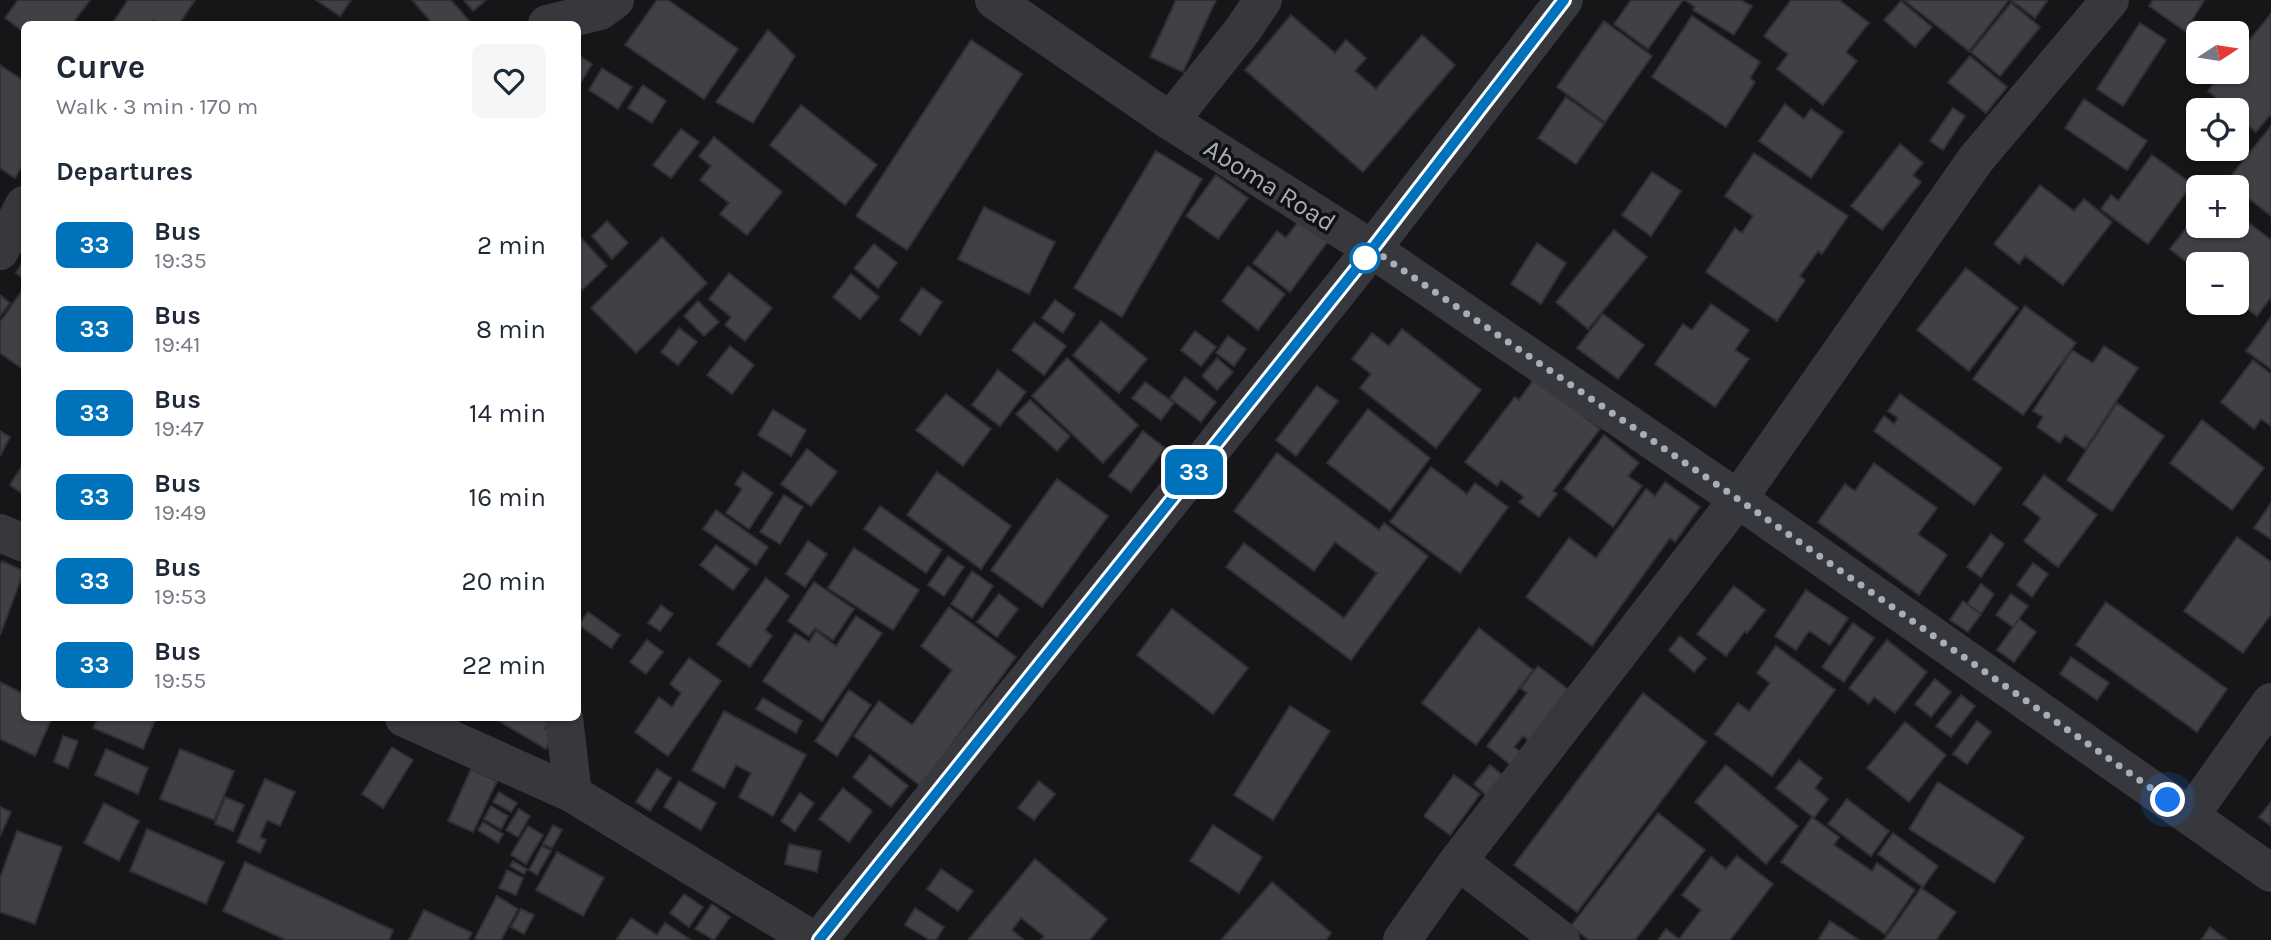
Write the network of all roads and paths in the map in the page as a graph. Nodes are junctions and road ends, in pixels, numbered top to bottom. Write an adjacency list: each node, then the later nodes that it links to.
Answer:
1 (615, 0): 6 (street)
2 (994, 0): 7 (street, Aboma Road)
3 (1263, 0): 7 (street)
4 (1564, 0): 9 (street)
5 (2110, 0): 11 (street)
6 (559, 21)
7 (1170, 121): 9 (street, Aboma Road)
8 (21, 211): 10 (street)
9 (1372, 249): 11 (street, Aboma Road); 22 (street)
10 (0, 251)
11 (1738, 499): 18 (street, Aboma Road); 19 (street)
12 (0, 533): 13 (street)
13 (21, 542)
14 (2271, 702): 18 (street)
15 (411, 721): 17 (street)
16 (564, 721): 17 (street)
17 (573, 794): 21 (street)
18 (2190, 816): 20 (street, Aboma Road)
19 (1458, 861): 23 (street); 24 (street)
20 (2271, 873)
21 (813, 940)
22 (819, 940)
23 (1402, 940)
24 (1561, 940)

